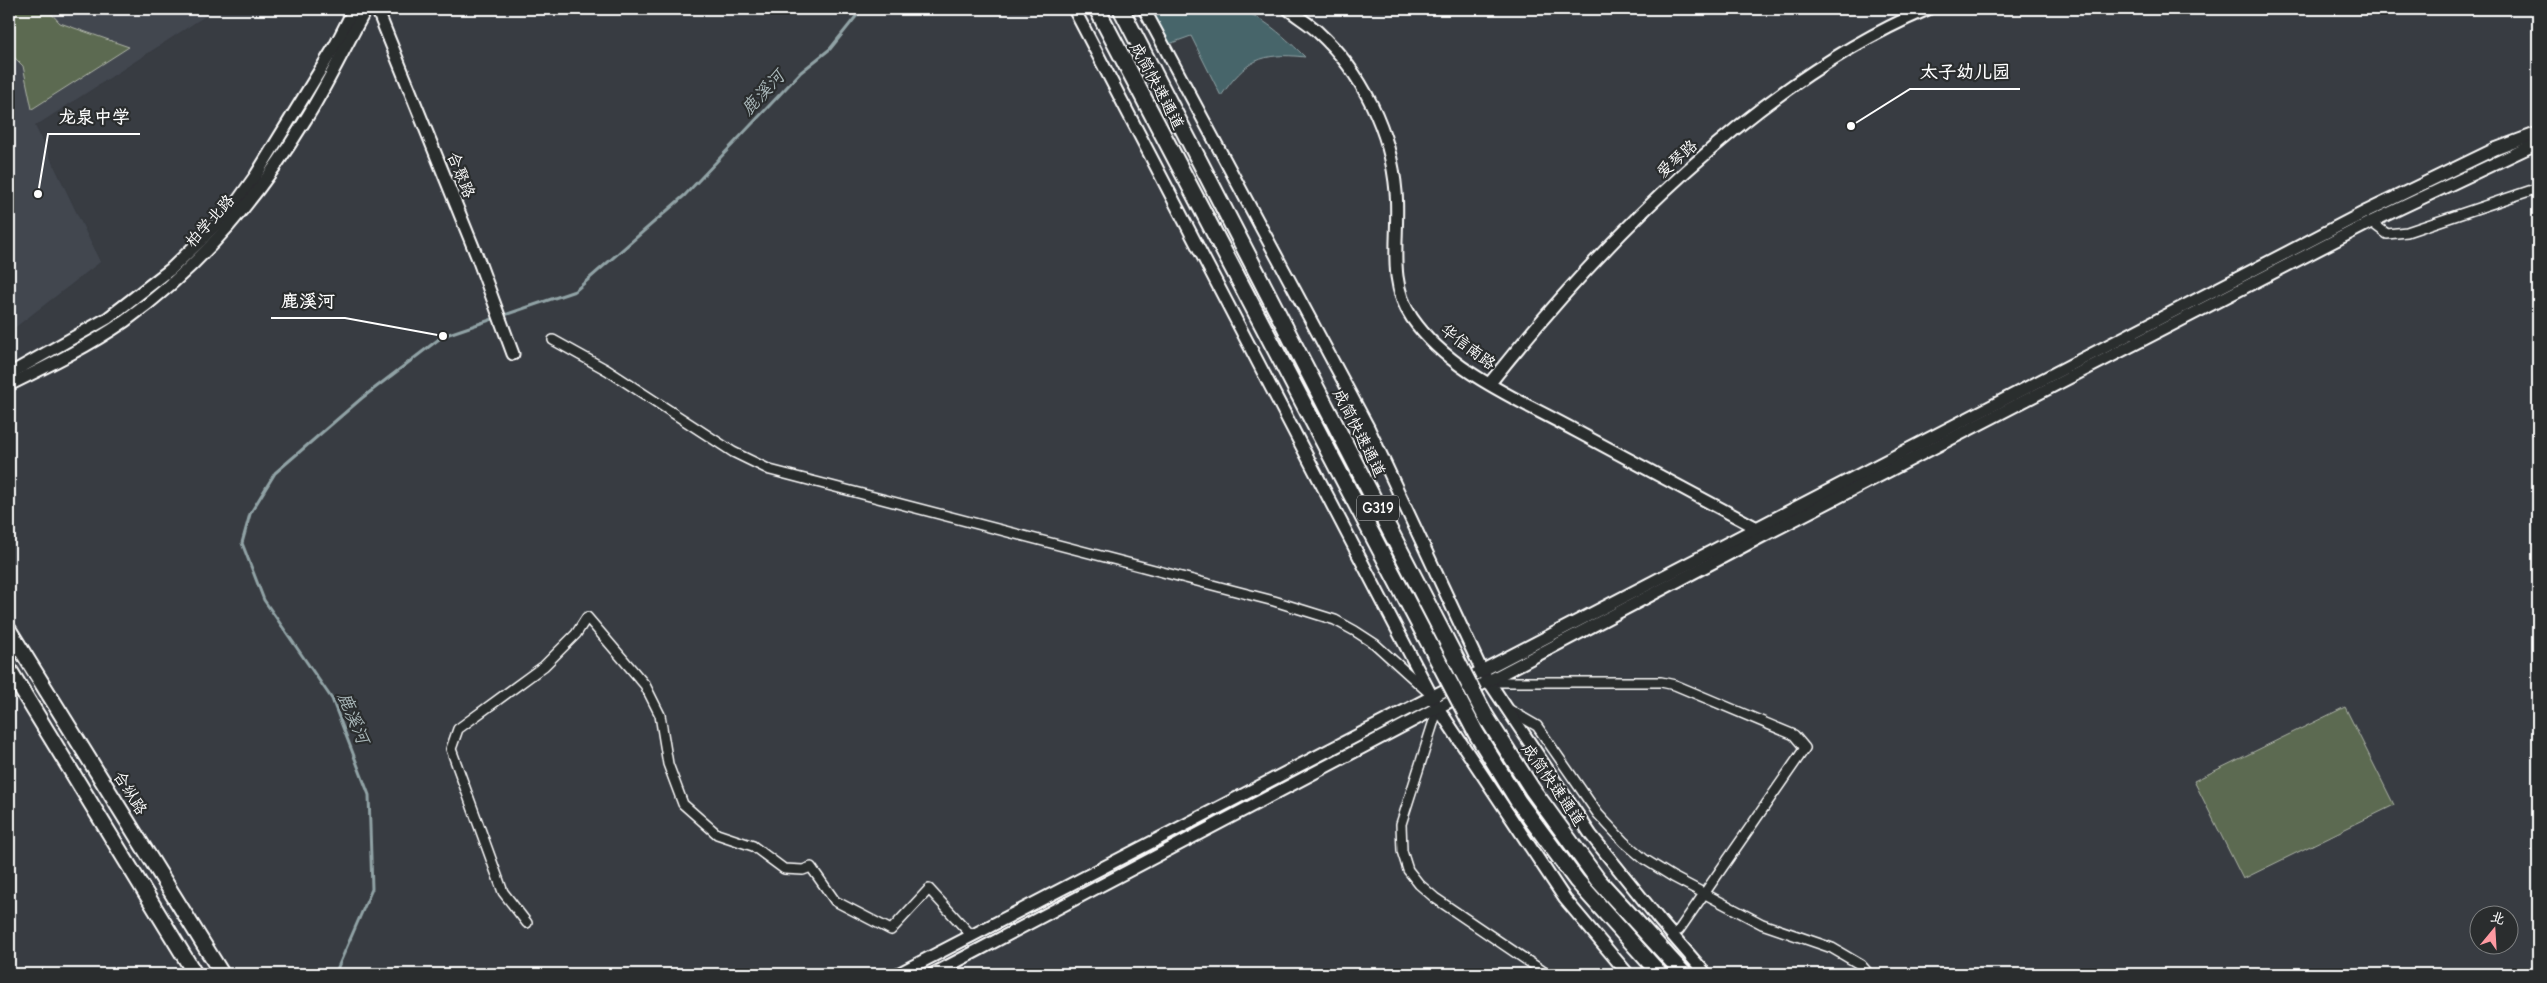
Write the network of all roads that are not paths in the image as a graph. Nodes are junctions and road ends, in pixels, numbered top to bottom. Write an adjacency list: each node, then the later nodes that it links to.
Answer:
1 (354, 9): 16 (street, 柏学北路)
2 (366, 9): 18 (street, 柏学北路)
3 (377, 9): 15 (street, 合聚路)
4 (1074, 9): 24 (street)
5 (1097, 9): 37 (highway, 成简快速通道 / G319, bridge)
6 (1121, 9): 38 (highway, 成简快速通道 / G319, bridge)
7 (1144, 9): 22 (street)
8 (1288, 9): 17 (street, 华信南路)
9 (1928, 9): 17 (street, 爱琴路)
10 (2538, 133): 19 (street)
11 (2538, 143): 13 (street)
12 (2538, 188): 13 (street)
13 (2371, 222): 19 (street)
14 (553, 340): 24 (street)
15 (513, 354)
16 (9, 374)
17 (1490, 383): 19 (street, 华信南路)
18 (9, 385)
19 (1759, 533): 22 (street); 23 (street)
20 (9, 630): 32 (main road, 合纵路)
21 (9, 669): 31 (main road)
22 (1482, 671): 23 (street); 24 (street)
23 (1488, 682): 25 (street); 26 (street); 27 (street)
24 (1432, 696): 25 (street); 30 (street)
25 (1438, 708): 34 (street); 35 (street); 36 (street)
26 (1507, 708): 27 (street); 39 (street)
27 (1703, 894): 29 (street); 40 (street)
28 (527, 923): 30 (street)
29 (1679, 930)
30 (972, 936): 33 (street)
31 (195, 974)
32 (222, 974)
33 (898, 974)
34 (933, 974)
35 (1547, 974)
36 (1628, 974)
37 (1660, 974)
38 (1684, 974)
39 (1706, 974)
40 (1869, 974)

